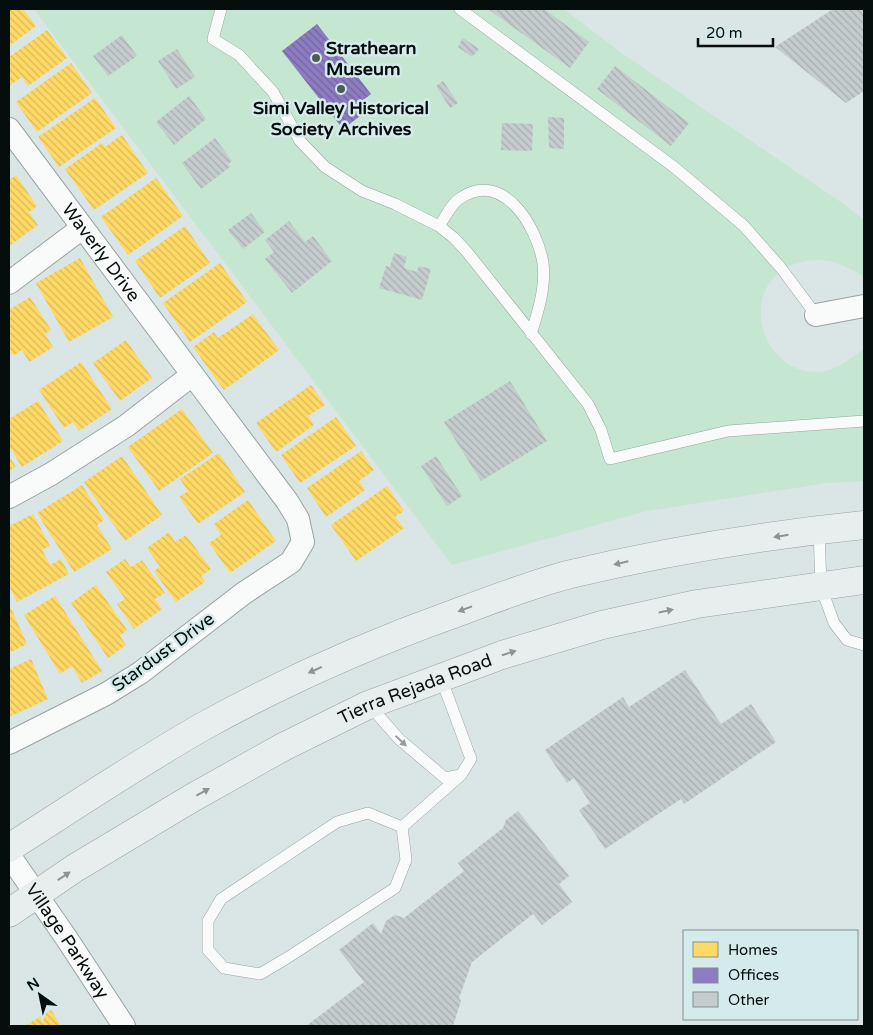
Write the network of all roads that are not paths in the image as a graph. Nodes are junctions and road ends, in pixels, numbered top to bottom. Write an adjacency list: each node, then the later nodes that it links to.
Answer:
1 (221, 9): 4 (lane)
2 (460, 9): 8 (lane)
3 (9, 130): 5 (street, Waverly Drive)
4 (439, 226): 9 (lane); 9 (lane)
5 (82, 228): 6 (street); 10 (street, Waverly Drive)
6 (9, 283)
7 (864, 306): 8 (street)
8 (816, 315)
9 (531, 334): 11 (lane)
10 (192, 376): 12 (street); 15 (street, Waverly Drive)
11 (864, 421)
12 (9, 497)
13 (864, 525): 14 (main road)
14 (819, 530): 17 (lane); 24 (main road, one-way to 24)
15 (303, 542): 21 (street, Stardust Drive)
16 (864, 580): 17 (main road, Tierra Rejada Road)
17 (821, 587): 18 (lane); 19 (main road, Tierra Rejada Road, one-way to 17)
18 (864, 645)
19 (440, 677): 20 (main road, Tierra Rejada Road); 22 (lane)
20 (368, 704): 22 (lane, one-way to 22); 26 (main road, Tierra Rejada Road, one-way to 20)
21 (9, 743)
22 (462, 775): 23 (lane)
23 (402, 827): 23 (lane)
24 (9, 848)
25 (9, 855): 26 (street, Village Parkway)
26 (35, 894): 27 (main road, Tierra Rejada Road); 28 (street, Village Parkway)
27 (9, 913)
28 (124, 1026)

